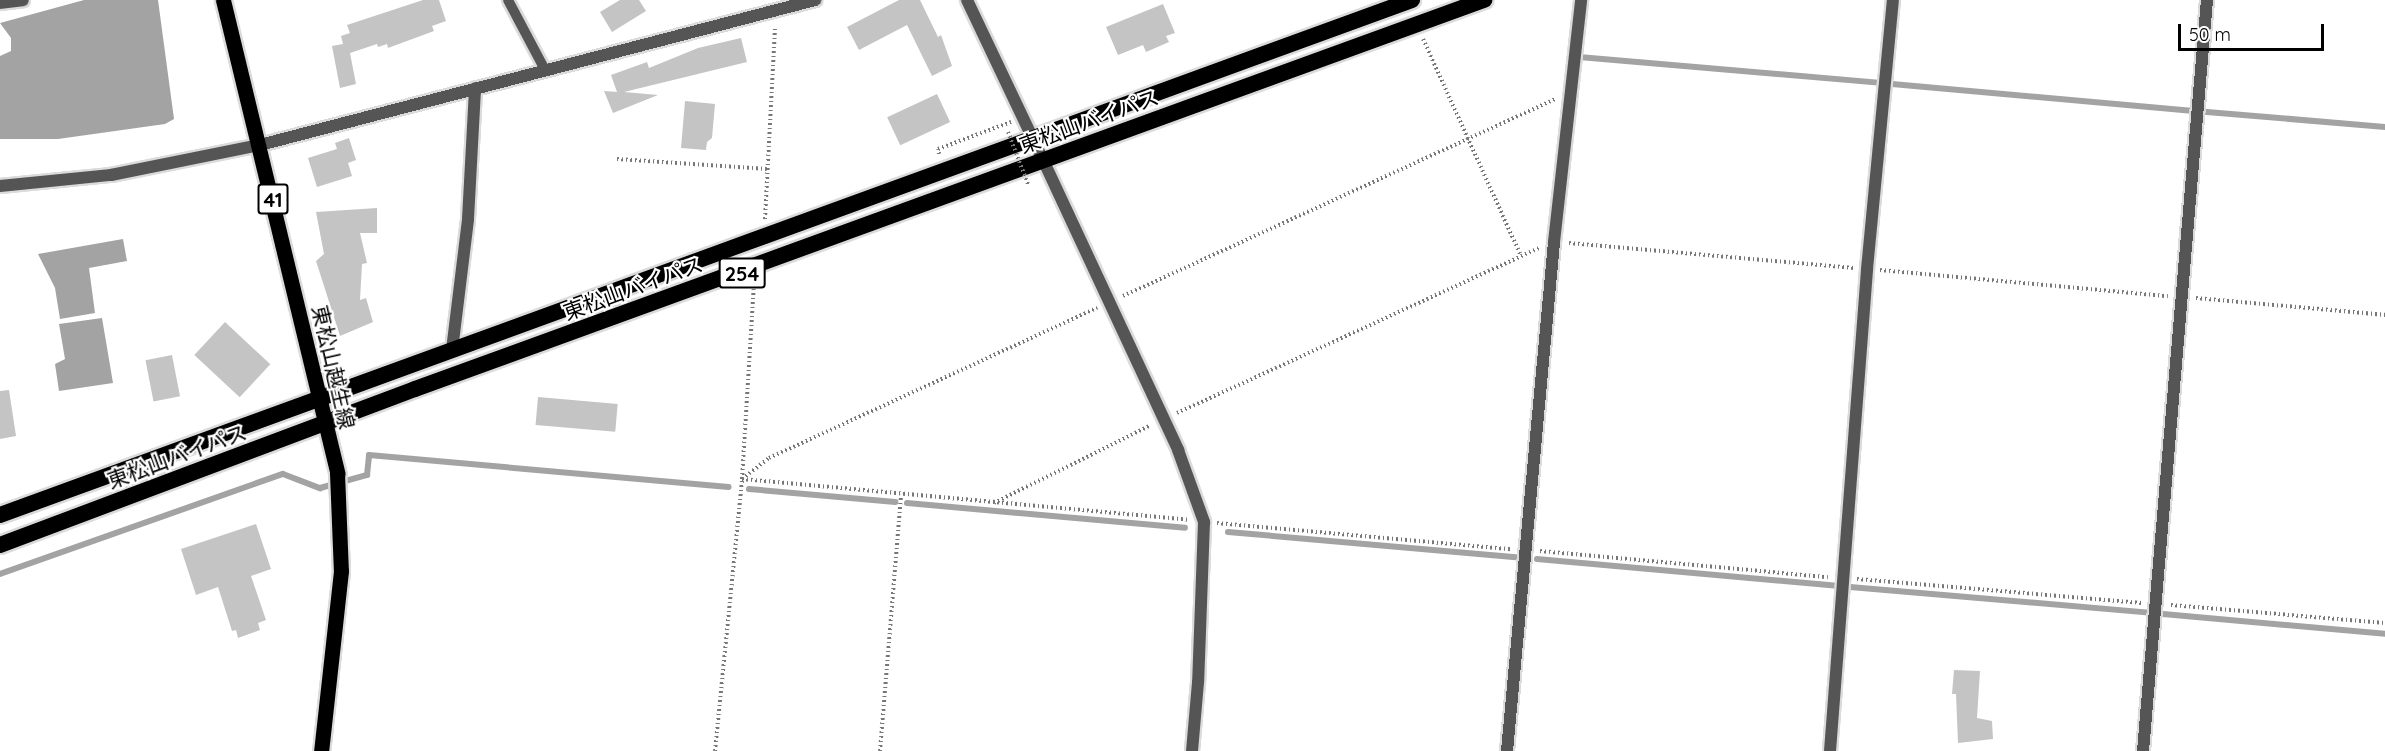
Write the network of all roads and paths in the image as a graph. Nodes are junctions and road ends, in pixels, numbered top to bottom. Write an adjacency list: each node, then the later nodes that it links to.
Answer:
1 (23, 0): 11 (street)
2 (223, 0): 20 (main road, 東松山越生線 / 41)
3 (508, 0): 14 (lane)
4 (815, 0): 12 (street)
5 (967, 0): 18 (street)
6 (1484, 0): 13 (highway, 東松山バイパス / 254)
7 (1581, 0): 16 (street)
8 (1893, 0): 30 (street)
9 (2207, 0): 31 (street)
10 (1406, 1): 18 (highway, 東松山バイパス / 254)
11 (0, 3)
12 (774, 12): 14 (street); 23 (path)
13 (1416, 25): 19 (path); 22 (highway, 東松山バイパス / 254)
14 (545, 70): 15 (street)
15 (475, 88): 20 (street); 34 (street)
16 (1569, 93): 19 (path); 27 (street)
17 (1008, 132): 24 (path, bridge)
18 (1035, 138): 22 (street); 26 (highway, 東松山バイパス / 254)
19 (1466, 140): 28 (path); 32 (path)
20 (260, 145): 25 (street); 35 (main road, 東松山越生線 / 41)
21 (617, 159): 23 (path)
22 (1044, 162): 29 (highway, 東松山バイパス / 254); 32 (street)
23 (767, 169): 26 (path)
24 (1028, 184)
25 (0, 186)
26 (764, 238): 34 (highway, 東松山バイパス / 254)
27 (1554, 242): 28 (path); 30 (path); 44 (street)
28 (1521, 256): 36 (path)
29 (753, 269): 37 (highway, 東松山バイパス / 254); 38 (path)
30 (1867, 269): 31 (path); 45 (street)
31 (2180, 297): 33 (path); 46 (street)
32 (1108, 303): 36 (street); 38 (path)
33 (2385, 315)
34 (452, 350): 35 (highway, 東松山バイパス / 254)
35 (321, 399): 37 (main road, 東松山越生線 / 41); 41 (highway, 東松山バイパス / 254)
36 (1163, 420): 40 (path); 42 (street)
37 (326, 425): 43 (highway, 東松山バイパス / 254); 48 (main road, 東松山越生線 / 41)
38 (742, 479): 39 (path); 49 (path)
39 (901, 495): 40 (path); 50 (path)
40 (993, 503): 42 (path)
41 (0, 515)
42 (1204, 522): 44 (path); 51 (street)
43 (0, 545)
44 (1526, 550): 45 (path); 52 (street)
45 (1845, 578): 46 (path); 53 (street)
46 (2155, 604): 47 (path); 54 (street)
47 (2385, 623)
48 (321, 751)
49 (715, 751)
50 (880, 751)
51 (1192, 751)
52 (1507, 751)
53 (1830, 751)
54 (2143, 751)

